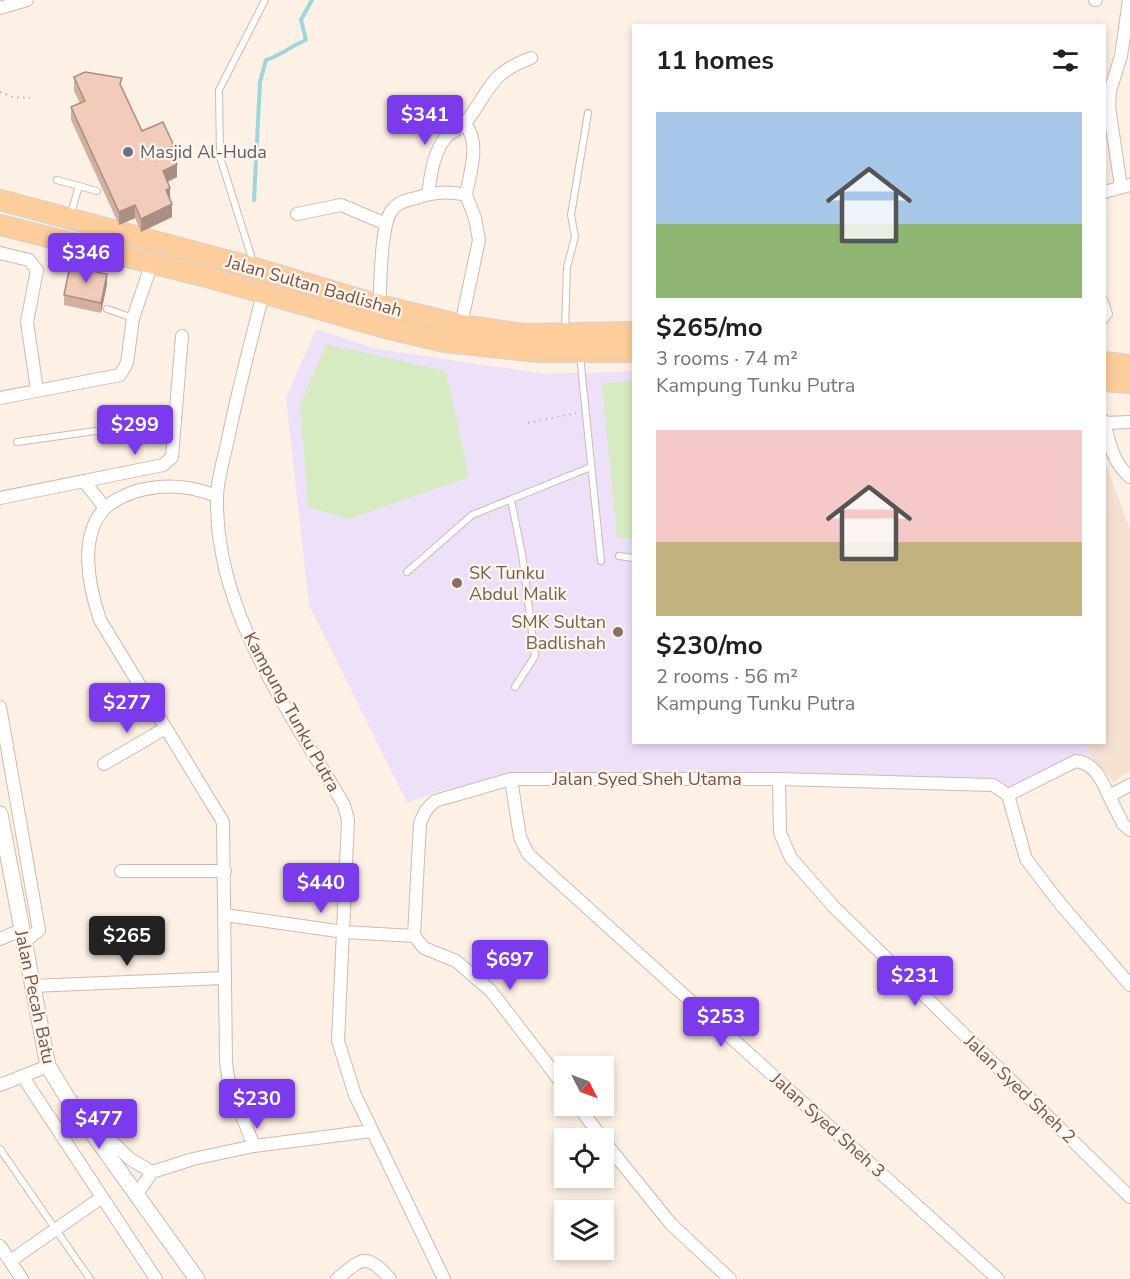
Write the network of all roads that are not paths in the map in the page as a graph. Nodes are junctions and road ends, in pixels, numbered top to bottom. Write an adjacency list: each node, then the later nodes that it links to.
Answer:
1 (27, 0): 4 (street)
2 (265, 0): 22 (lane)
3 (1129, 0): 10 (street)
4 (0, 8)
5 (531, 58): 7 (street)
6 (588, 113): 29 (lane)
7 (465, 124): 13 (street); 14 (street)
8 (57, 180): 9 (lane)
9 (79, 186): 11 (lane); 17 (lane)
10 (1125, 186): 12 (street)
11 (97, 191)
12 (1106, 191)
13 (428, 194): 14 (street); 18 (street)
14 (466, 195): 27 (street)
15 (0, 200): 17 (main road, Jalan Sultan Badlishah)
16 (297, 214): 18 (street)
17 (69, 218): 22 (main road, Jalan Sultan Badlishah)
18 (386, 224): 24 (street)
19 (0, 225): 21 (main road, Jalan Sultan Badlishah)
20 (0, 253): 37 (street)
21 (152, 263): 23 (main road, Jalan Sultan Badlishah); 26 (street)
22 (255, 268): 24 (main road, Jalan Sultan Badlishah)
23 (263, 294): 31 (main road, Jalan Sultan Badlishah); 47 (street, Kampung Tunku Putra)
24 (379, 305): 27 (main road, Jalan Sultan Badlishah)
25 (107, 309): 26 (lane)
26 (133, 318): 37 (street)
27 (461, 325): 29 (main road, Jalan Sultan Badlishah)
28 (632, 332): 29 (main road, Jalan Sultan Badlishah)
29 (564, 334)
30 (182, 336): 39 (street)
31 (580, 352): 32 (main road, Jalan Sultan Badlishah); 44 (lane)
32 (632, 352)
33 (1106, 362): 34 (main road)
34 (1130, 365)
35 (1106, 381): 36 (main road)
36 (1130, 383)
37 (37, 390): 38 (street)
38 (0, 398)
39 (174, 420): 43 (lane); 46 (street)
40 (1106, 422): 41 (street)
41 (1130, 422)
42 (1106, 432): 45 (street)
43 (17, 442)
44 (591, 467): 49 (lane); 53 (lane)
45 (1130, 477)
46 (84, 481): 48 (street); 50 (street)
47 (216, 496): 50 (street); 69 (street, Kampung Tunku Putra)
48 (0, 498)
49 (511, 500): 54 (lane); 55 (lane)
50 (105, 508): 57 (street)
51 (619, 556): 52 (lane)
52 (632, 558)
53 (601, 561)
54 (408, 572)
55 (515, 687)
56 (0, 707): 71 (street)
57 (164, 729): 58 (street); 67 (street)
58 (104, 764)
59 (511, 779): 60 (street, Jalan Syed Sheh Utama); 70 (street, Jalan Syed Sheh Utama); 100 (street, Jalan Syed Sheh 3)
60 (779, 779): 62 (street, Jalan Syed Sheh Utama); 87 (street, Jalan Syed Sheh 2)
61 (1130, 785): 63 (street)
62 (1005, 792): 63 (street); 74 (street)
63 (1109, 796): 65 (street)
64 (0, 814): 71 (street, Jalan Pecah Batu)
65 (1130, 830)
66 (121, 871): 67 (street)
67 (225, 871): 68 (street)
68 (225, 915): 69 (street); 73 (street)
69 (344, 932): 70 (street); 81 (street, Kampung Tunku Putra)
70 (414, 936): 77 (street)
71 (22, 937): 72 (street); 75 (street, Jalan Pecah Batu)
72 (0, 939)
73 (224, 978): 75 (street); 82 (street)
74 (1130, 985)
75 (31, 986): 76 (street, Jalan Pecah Batu)
76 (48, 1066): 78 (street); 80 (street, Jalan Pecah Batu)
77 (554, 1073)
78 (23, 1077): 79 (street); 88 (street)
79 (0, 1085)
80 (68, 1099): 85 (street); 86 (street, Jalan Pecah Batu)
81 (371, 1131): 82 (street); 98 (street, Kampung Tunku Putra)
82 (254, 1146): 85 (street)
83 (0, 1149): 89 (lane)
84 (614, 1154): 99 (street)
85 (152, 1172): 86 (street)
86 (137, 1194): 95 (street, Jalan Pecah Batu)
87 (1130, 1197)
88 (101, 1198): 89 (street); 94 (street)
89 (57, 1228): 91 (street); 93 (lane)
90 (1, 1248): 91 (street)
91 (10, 1261): 92 (street)
92 (22, 1279)
93 (90, 1279)
94 (156, 1279)
95 (196, 1279)
96 (337, 1279): 97 (street)
97 (390, 1279)
98 (444, 1279)
99 (730, 1279)
100 (998, 1279)

